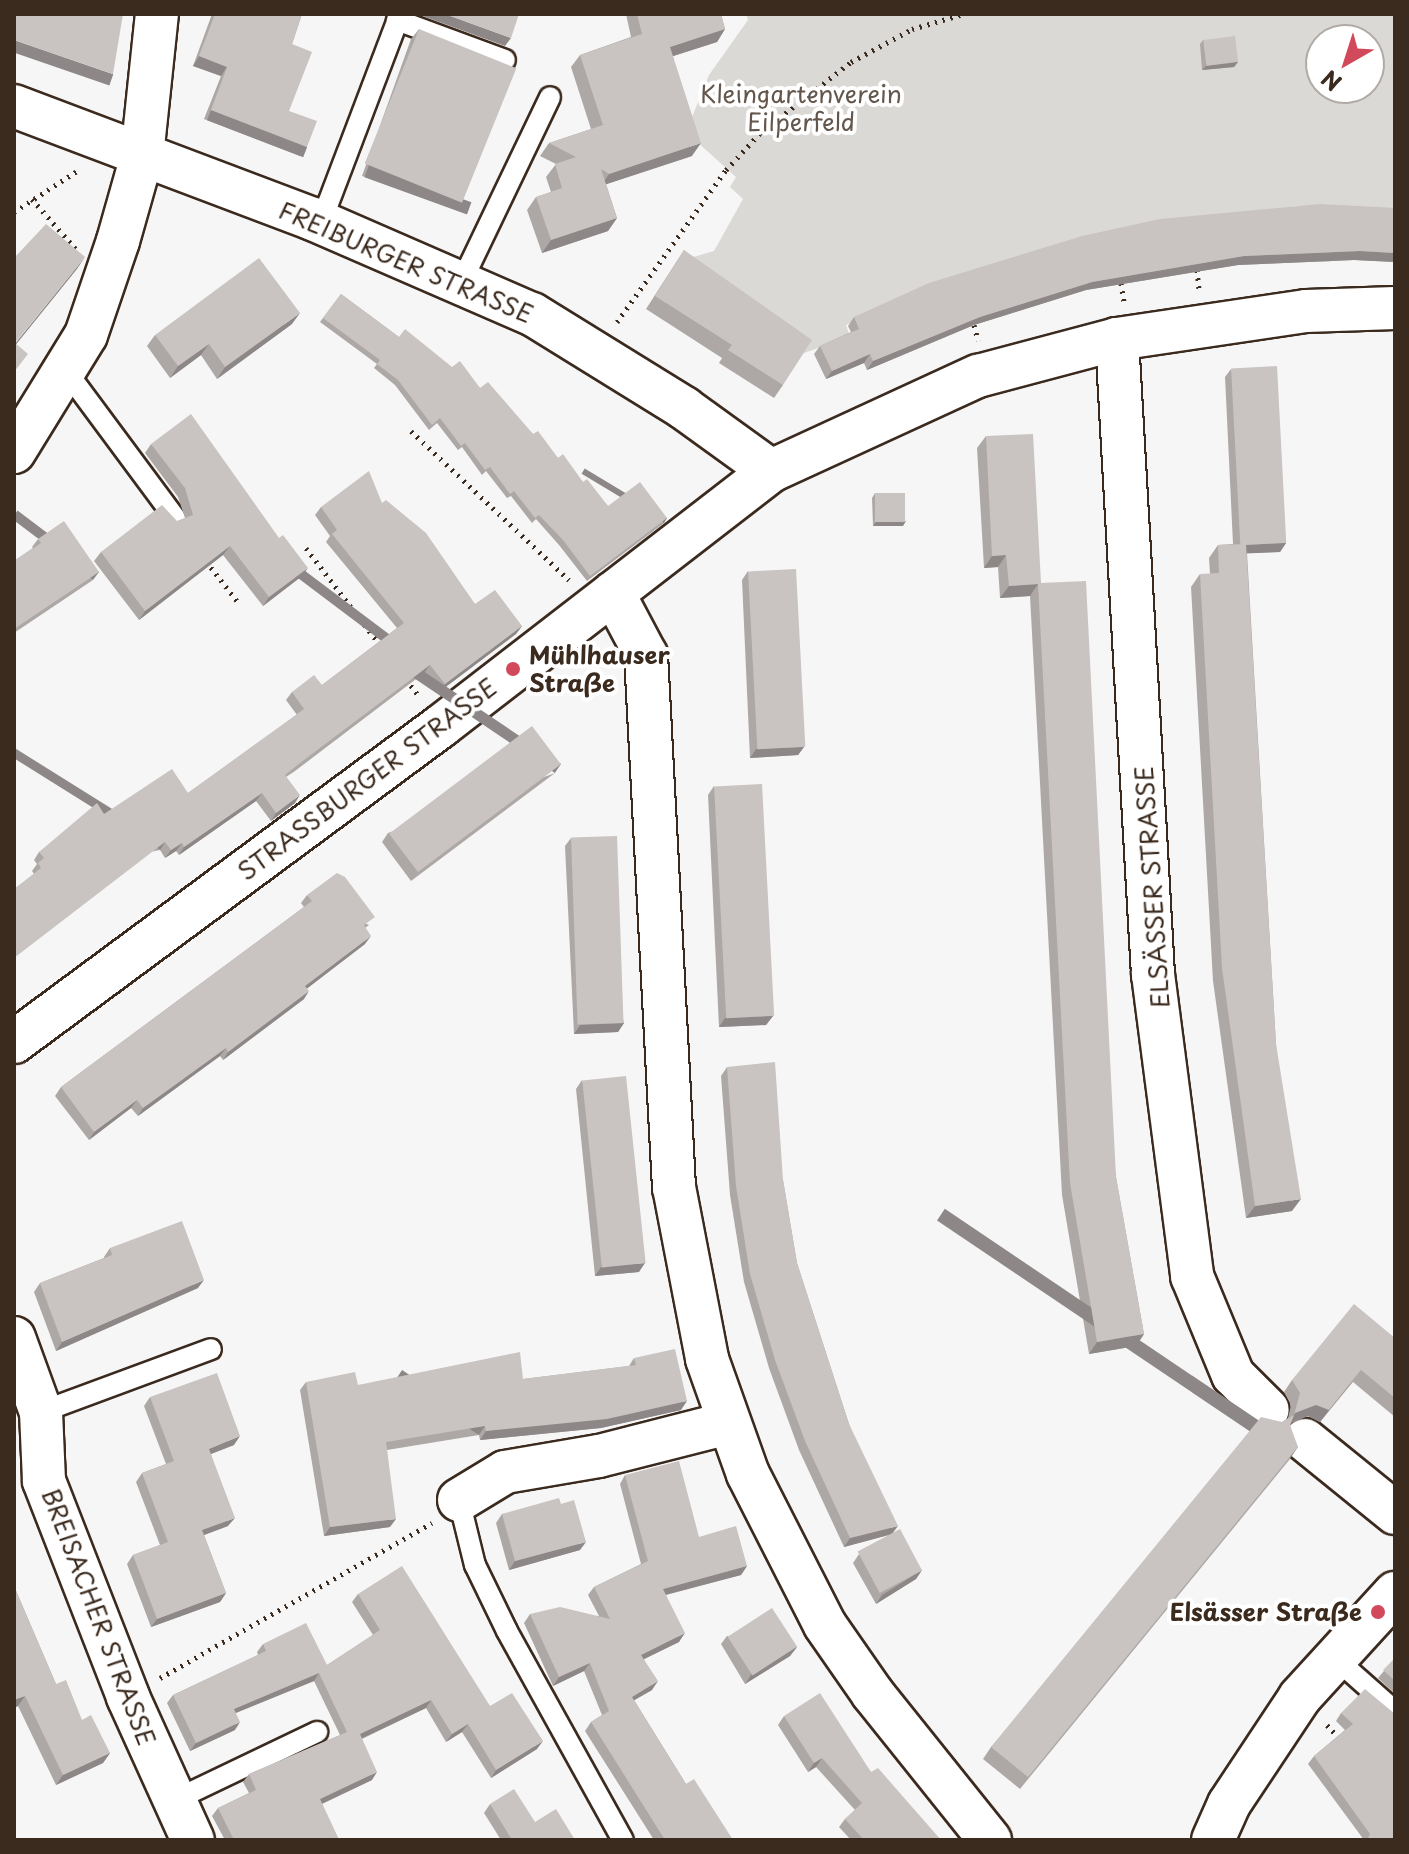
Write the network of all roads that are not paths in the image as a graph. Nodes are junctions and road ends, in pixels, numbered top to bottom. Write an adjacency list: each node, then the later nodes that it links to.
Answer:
1 (157, 14): 6 (street)
2 (398, 17): 3 (lane); 7 (lane)
3 (505, 60)
4 (550, 97): 8 (lane)
5 (14, 106): 6 (street, FREIBURGER STRASSE)
6 (129, 149): 7 (street, FREIBURGER STRASSE); 11 (street)
7 (321, 222): 8 (street, FREIBURGER STRASSE)
8 (461, 283): 13 (street, FREIBURGER STRASSE)
9 (1395, 308): 10 (street, STRASSBURGER STRASSE)
10 (1117, 339): 13 (street, STRASSBURGER STRASSE); 19 (street, ELSÄSSER STRASSE)
11 (66, 371): 12 (street); 14 (lane)
12 (14, 452)
13 (771, 471): 15 (street, STRASSBURGER STRASSE)
14 (175, 518)
15 (603, 600): 16 (street, STRASSBURGER STRASSE); 21 (street)
16 (14, 1042)
17 (14, 1338): 20 (street, BREISACHER STRASSE)
18 (211, 1349): 20 (lane)
19 (1268, 1410)
20 (41, 1412): 29 (street, BREISACHER STRASSE)
21 (728, 1423): 23 (street); 32 (street)
22 (1305, 1440): 24 (street)
23 (459, 1500): 31 (lane)
24 (1395, 1513)
25 (1395, 1593): 26 (street)
26 (1335, 1658): 27 (lane); 33 (street)
27 (1395, 1711)
28 (317, 1732): 29 (lane)
29 (173, 1801): 30 (street, BREISACHER STRASSE)
30 (193, 1840)
31 (623, 1840)
32 (990, 1840)
33 (1213, 1840)

